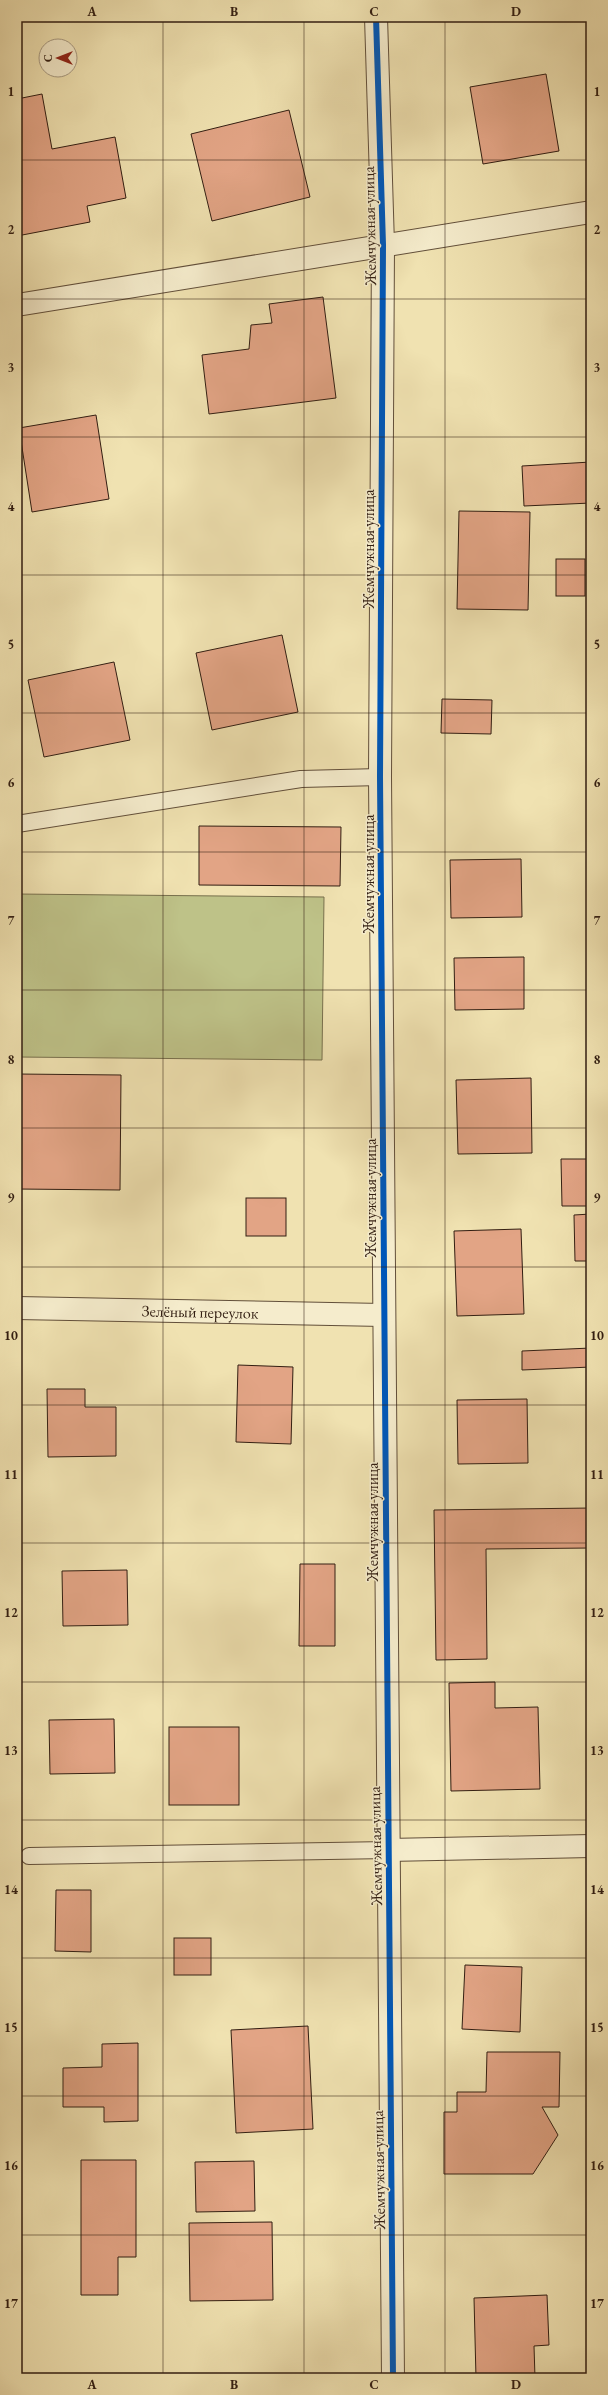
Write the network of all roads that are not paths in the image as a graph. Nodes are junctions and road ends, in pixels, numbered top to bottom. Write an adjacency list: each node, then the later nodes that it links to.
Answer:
1 (376, 17): 3 (street, Жемчужная улица)
2 (591, 212): 3 (street)
3 (383, 245): 4 (street); 5 (street, Жемчужная улица)
4 (17, 305)
5 (380, 777): 6 (lane); 8 (street, Жемчужная улица)
6 (17, 824)
7 (17, 1308): 8 (street, Зелёный переулок)
8 (383, 1315): 10 (street, Жемчужная улица)
9 (591, 1846): 10 (street)
10 (388, 1850): 11 (lane); 12 (street, Жемчужная улица)
11 (29, 1856)
12 (393, 2378)

